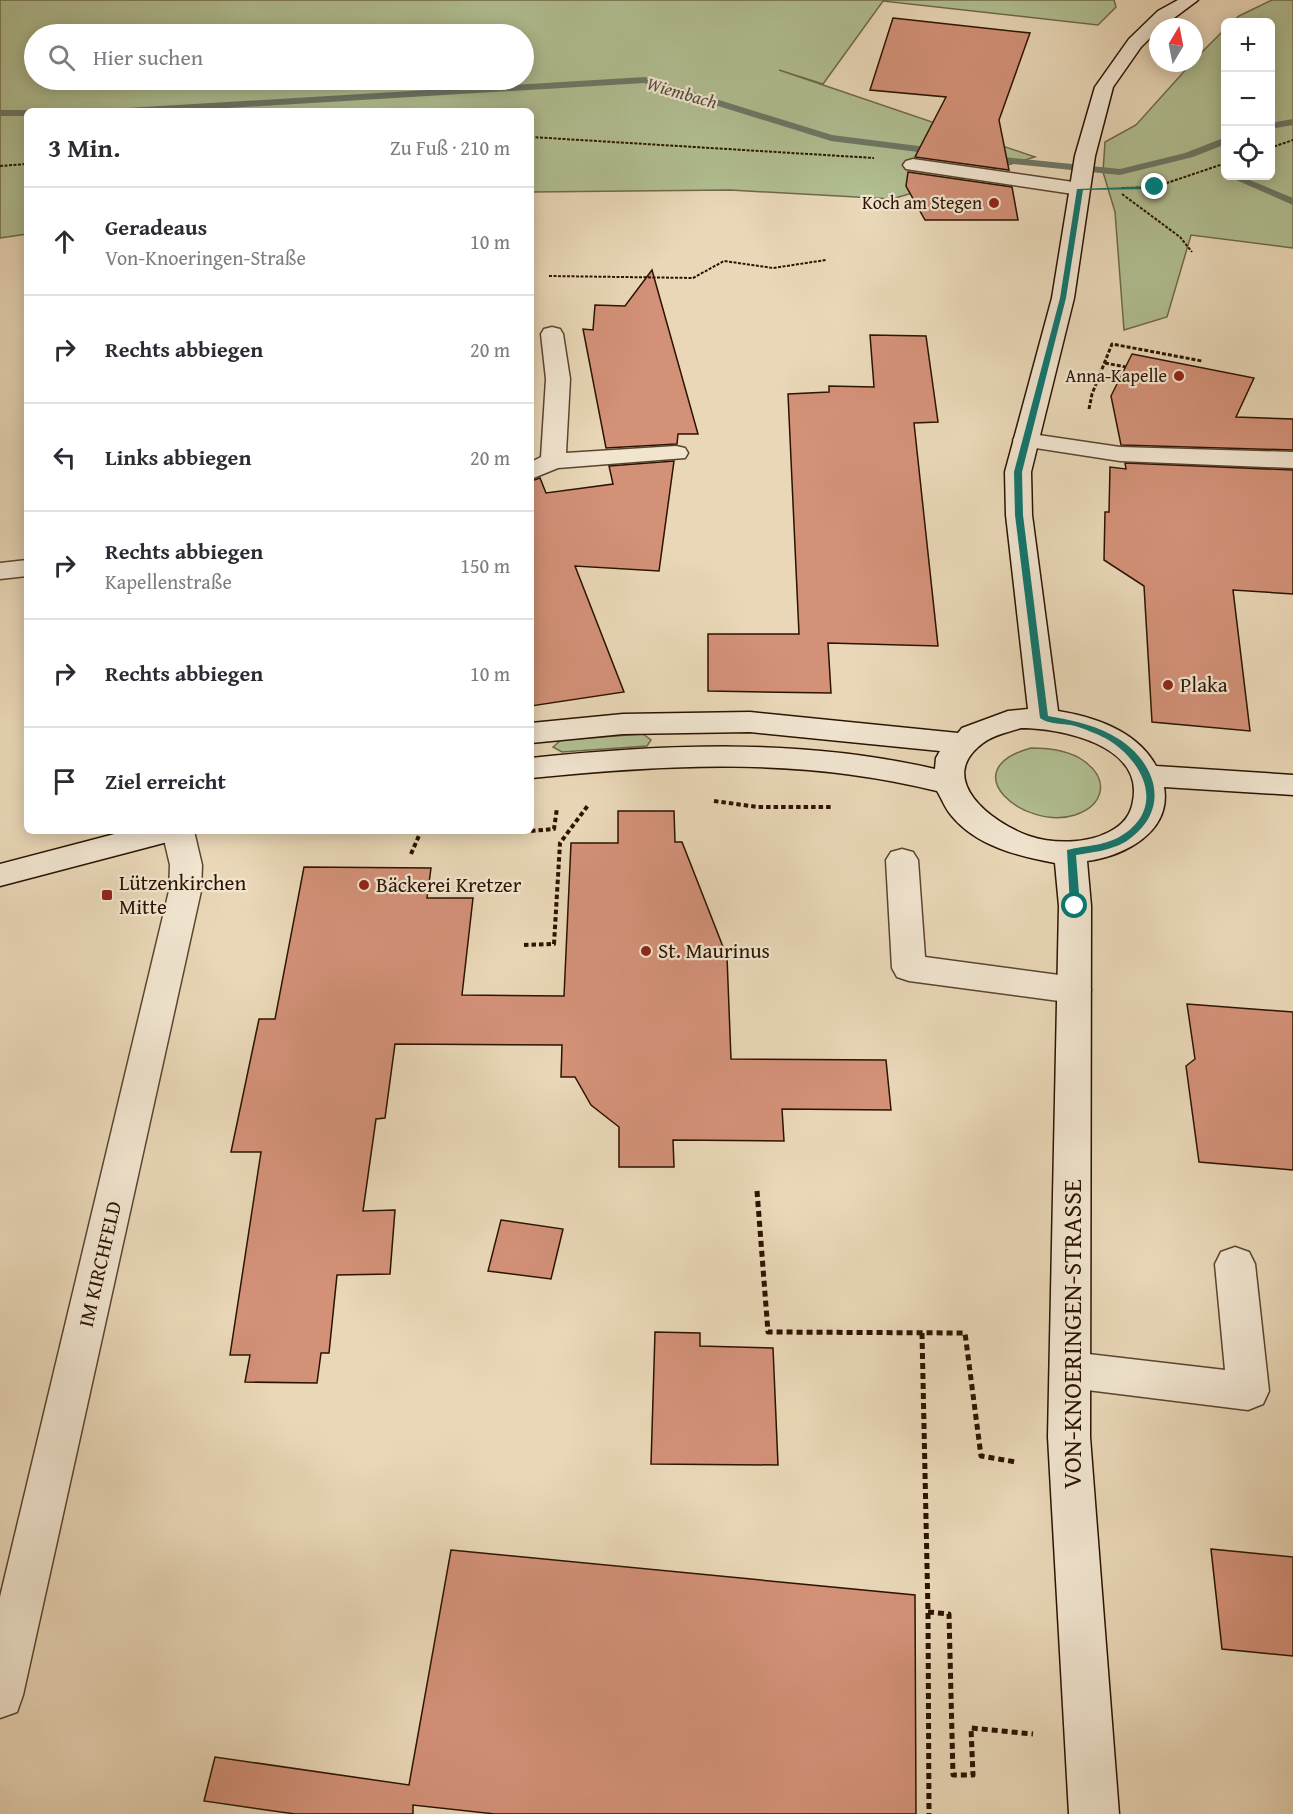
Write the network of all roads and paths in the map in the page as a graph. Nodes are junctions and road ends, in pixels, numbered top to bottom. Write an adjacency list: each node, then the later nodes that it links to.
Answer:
1 (1190, 0): 9 (main road)
2 (534, 137): 6 (path)
3 (1293, 140): 4 (path)
4 (1275, 146)
5 (24, 164): 8 (path)
6 (913, 165): 9 (main road)
7 (1221, 165): 10 (path)
8 (0, 166)
9 (1081, 186): 18 (main road)
10 (1192, 252)
11 (826, 260): 12 (path)
12 (549, 276)
13 (552, 334): 21 (main road)
14 (1202, 361): 15 (path)
15 (1105, 363): 16 (path); 17 (path)
16 (1126, 367)
17 (1089, 410)
18 (1025, 440): 20 (main road); 24 (main road)
19 (676, 453): 21 (main road)
20 (1293, 460)
21 (542, 466)
22 (24, 568): 23 (main road)
23 (0, 572)
24 (1044, 718): 26 (main road); 28 (main road)
25 (534, 732): 26 (main road)
26 (963, 742): 29 (main road)
27 (534, 768): 29 (main road)
28 (1148, 776): 30 (main road); 39 (main road)
29 (948, 783): 39 (main road)
30 (1293, 785)
31 (557, 800): 35 (path)
32 (712, 801): 34 (path)
33 (591, 802): 43 (path)
34 (836, 807)
35 (534, 831)
36 (157, 834): 42 (main road)
37 (179, 834): 51 (main road, IM KIRCHFELD)
38 (419, 834): 40 (path)
39 (1071, 853): 44 (main road, VON-KNOERINGEN-STRASSE)
40 (411, 854)
41 (902, 860): 44 (main road)
42 (0, 875)
43 (524, 945)
44 (1074, 990): 48 (main road, VON-KNOERINGEN-STRASSE)
45 (757, 1191): 47 (path)
46 (1235, 1264): 48 (main road)
47 (922, 1333): 49 (path); 50 (path)
48 (1071, 1370): 49 (main road, VON-KNOERINGEN-STRASSE)
49 (1071, 1473): 52 (main road, VON-KNOERINGEN-STRASSE)
50 (928, 1612): 52 (path); 53 (path)
51 (0, 1695)
52 (1089, 1740): 54 (main road, VON-KNOERINGEN-STRASSE)
53 (929, 1814)
54 (1094, 1814)

